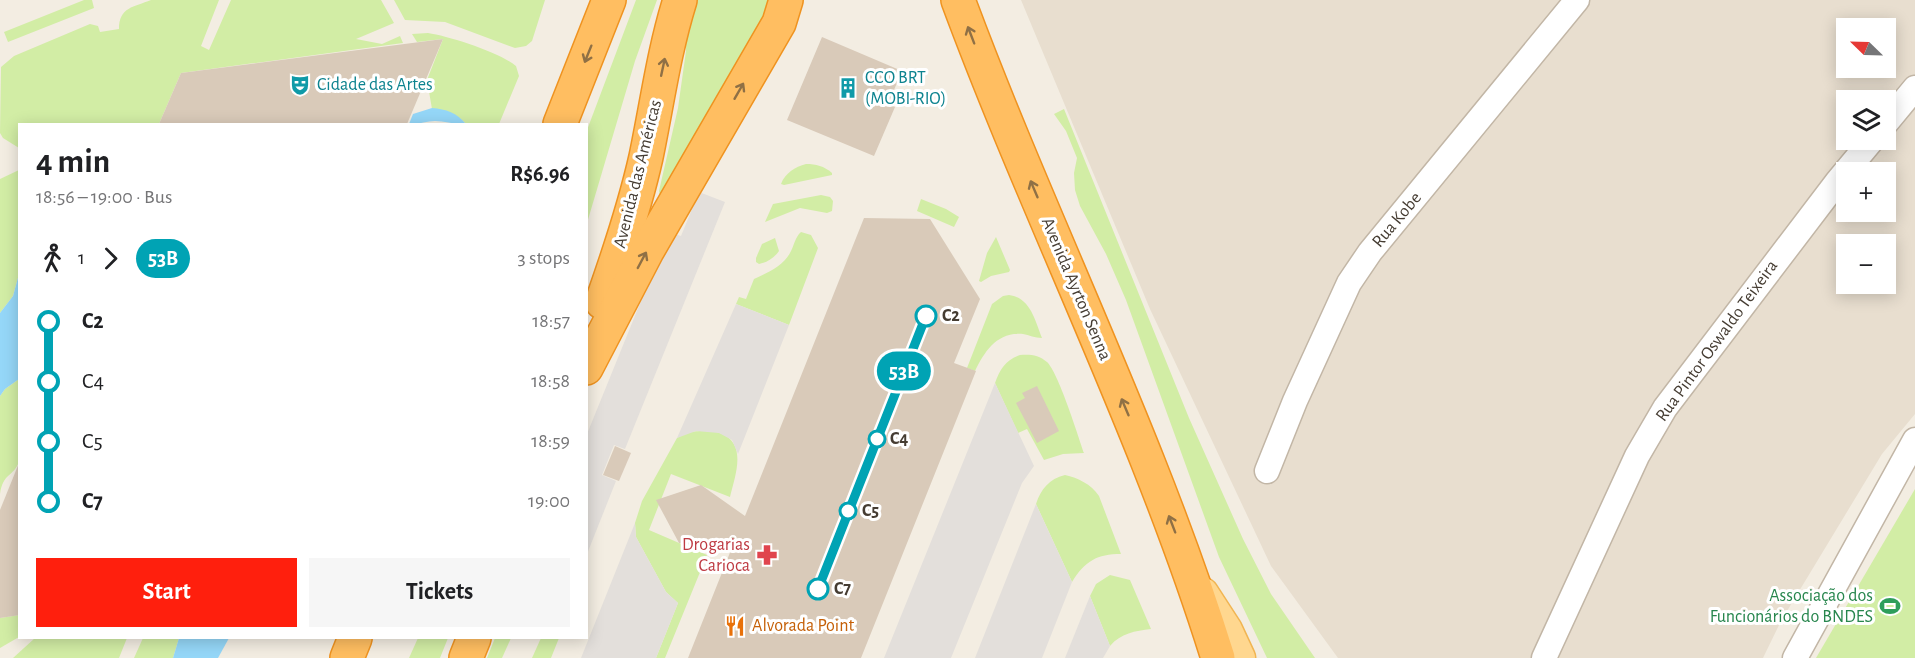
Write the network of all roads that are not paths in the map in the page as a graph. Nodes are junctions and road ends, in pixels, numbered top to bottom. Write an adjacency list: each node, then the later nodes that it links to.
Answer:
1 (609, 0): 8 (highway, one-way to 8)
2 (680, 0): 10 (highway, Avenida das Américas, one-way to 2)
3 (786, 0): 11 (highway, one-way to 3)
4 (958, 0): 14 (highway, Avenida Ayrton Senna, one-way to 4)
5 (1577, 0): 13 (street, Rua Kobe)
6 (1915, 88): 7 (street)
7 (1896, 111)
8 (560, 123)
9 (1864, 150): 21 (street, Rua Pintor Oswaldo Teixeira)
10 (588, 340)
11 (588, 364)
12 (1915, 440): 22 (street)
13 (1267, 471)
14 (1193, 579): 19 (highway, Avenida Ayrton Senna); 20 (main road, Avenida Ayrton Senna)
15 (355, 639): 17 (highway)
16 (474, 639): 18 (highway)
17 (347, 658)
18 (466, 658)
19 (1218, 658)
20 (1240, 658)
21 (1544, 658)
22 (1795, 658)

